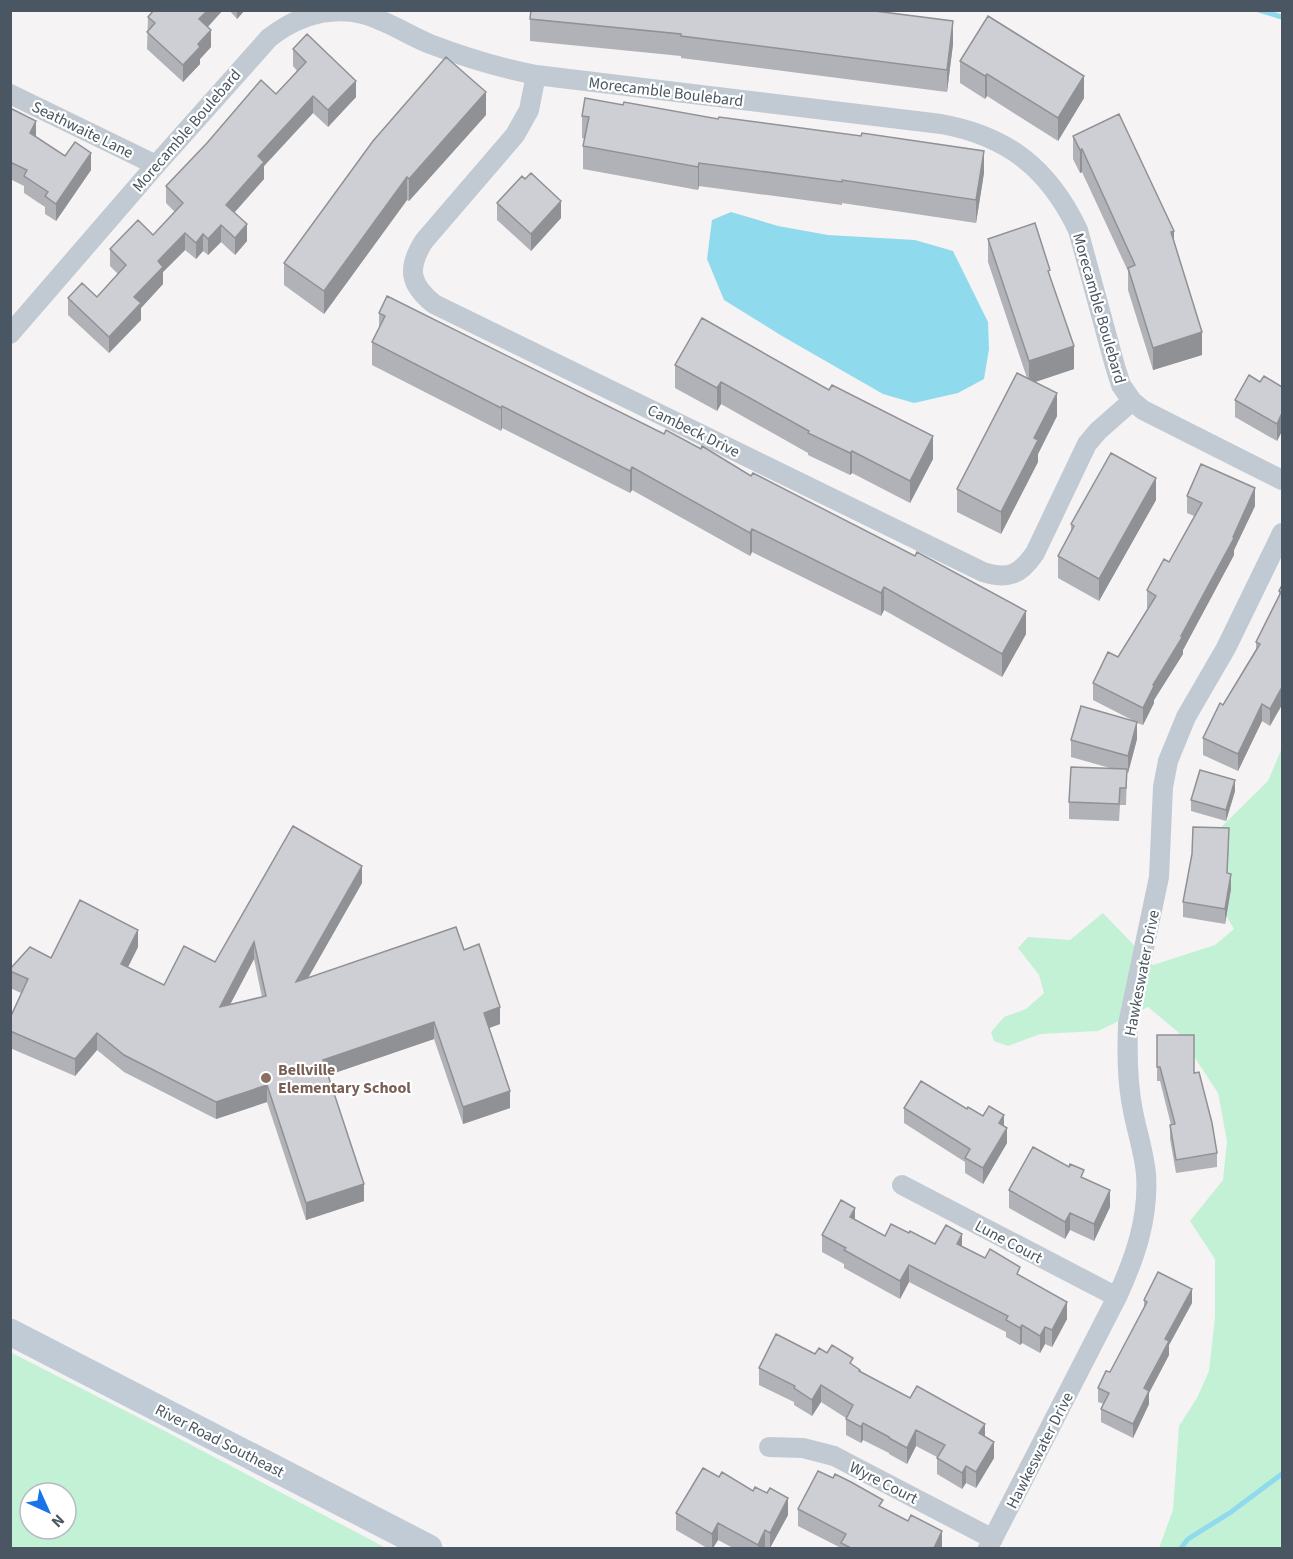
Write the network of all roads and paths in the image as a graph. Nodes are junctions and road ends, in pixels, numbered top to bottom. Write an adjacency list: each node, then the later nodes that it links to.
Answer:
1 (300, 14): 2 (street, Morecamble Boulebard); 4 (street, Morecamble Boulebard)
2 (536, 75): 6 (street, Morecamble Boulebard); 6 (street, Cambeck Drive)
3 (10, 94): 4 (street, Seathwaite Lane)
4 (156, 165): 5 (street, Morecamble Boulebard)
5 (10, 334)
6 (1132, 401): 7 (street, Morecamble Boulebard)
7 (1282, 480)
8 (1282, 533): 10 (street, Hawkeswater Drive)
9 (902, 1185): 10 (street, Lune Court)
10 (1117, 1297): 13 (street, Hawkeswater Drive)
11 (10, 1332): 14 (main road, River Road Southeast)
12 (769, 1447): 13 (street, Wyre Court)
13 (991, 1544)
14 (429, 1548)

